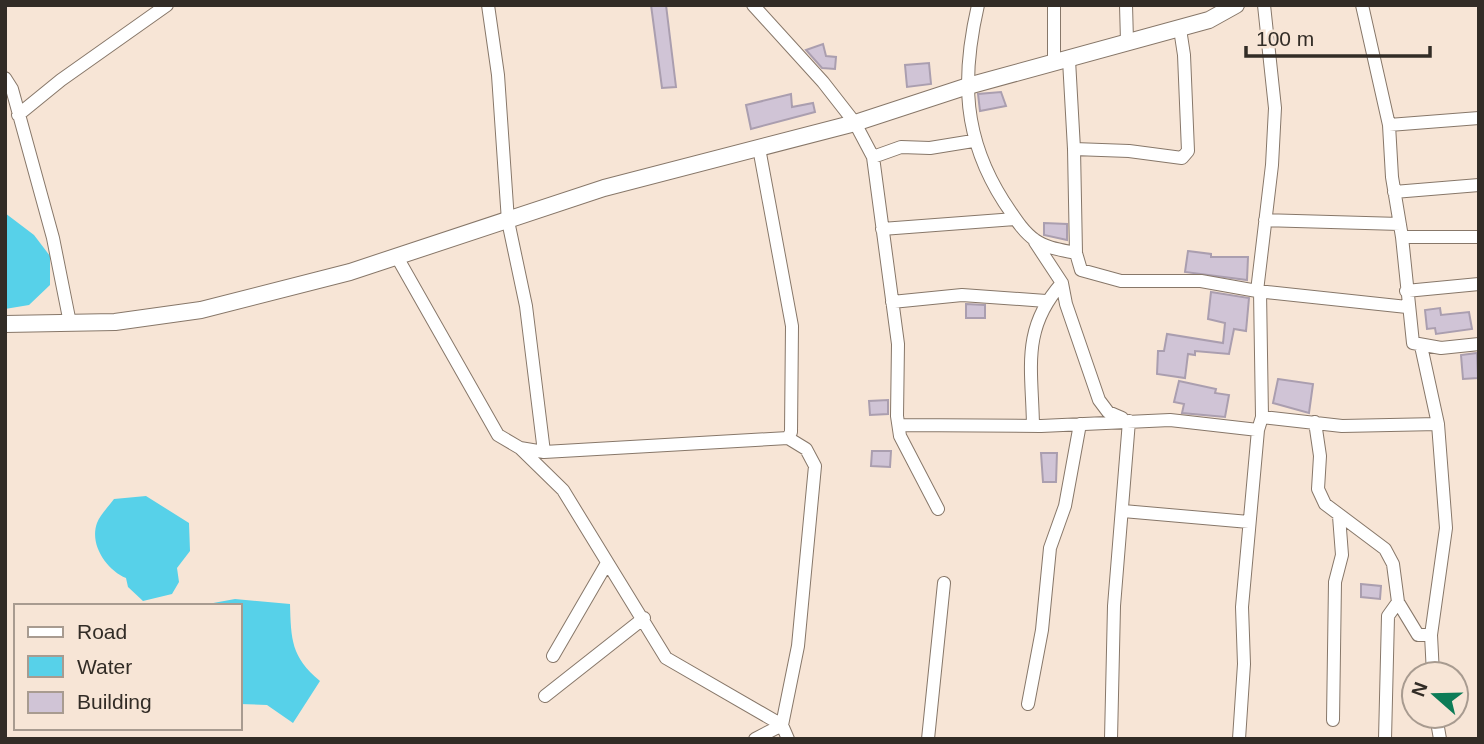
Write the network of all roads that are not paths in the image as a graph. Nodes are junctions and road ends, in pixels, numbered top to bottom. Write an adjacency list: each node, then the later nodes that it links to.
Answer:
1 (167, 5): 15 (street)
2 (488, 5): 27 (street)
3 (753, 5): 17 (street)
4 (978, 5): 14 (street)
5 (1054, 5): 12 (street)
6 (1126, 5): 11 (street)
7 (1236, 5): 10 (street)
8 (1264, 5): 26 (street)
9 (1362, 5): 18 (street)
10 (1180, 29): 11 (street); 21 (street)
11 (1127, 41): 12 (street)
12 (1061, 62): 14 (street); 21 (street)
13 (5, 78): 15 (street)
14 (968, 86): 17 (street); 19 (street)
15 (19, 115): 41 (street)
16 (1479, 118): 18 (street)
17 (855, 124): 20 (street); 22 (street)
18 (1389, 125): 24 (street)
19 (973, 141): 22 (street); 25 (street)
20 (759, 148): 27 (street); 53 (street)
21 (1074, 149): 32 (street)
22 (873, 157): 28 (street)
23 (1479, 185): 24 (street)
24 (1394, 192): 29 (street)
25 (1015, 219): 28 (street); 31 (street)
26 (1265, 220): 29 (street); 36 (street)
27 (508, 221): 33 (street); 55 (street)
28 (883, 229): 39 (street)
29 (1401, 231): 30 (street); 37 (street)
30 (1479, 237)
31 (1034, 240): 32 (street); 34 (street)
32 (1076, 253): 36 (street)
33 (397, 257): 41 (street); 54 (street)
34 (1062, 283): 38 (street); 46 (street)
35 (1479, 284): 37 (street)
36 (1259, 291): 40 (street); 45 (street)
37 (1406, 291): 40 (street)
38 (1046, 301): 39 (street); 51 (street)
39 (892, 302): 50 (street)
40 (1407, 307): 44 (street)
41 (70, 323): 42 (street)
42 (5, 324)
43 (1479, 344): 44 (street)
44 (1421, 346): 49 (street)
45 (1262, 417): 47 (street); 52 (street)
46 (1129, 421): 48 (street); 52 (street); 57 (street)
47 (1315, 422): 49 (street); 58 (street)
48 (1080, 424): 51 (street); 68 (street)
49 (1438, 424): 64 (street)
50 (900, 425): 51 (street); 56 (street)
51 (1033, 425)
52 (1258, 430): 59 (street)
53 (788, 438): 55 (street); 70 (street)
54 (520, 448): 55 (street); 60 (street)
55 (544, 452)
56 (938, 509)
57 (1123, 511): 59 (street); 74 (street)
58 (1339, 516): 62 (street); 69 (street)
59 (1249, 522): 75 (street)
60 (607, 563): 63 (street); 65 (street)
61 (944, 583): 73 (street)
62 (1398, 602): 64 (street); 76 (street)
63 (644, 618): 67 (street); 70 (street)
64 (1431, 635): 66 (street)
65 (553, 656)
66 (1432, 660)
67 (545, 696)
68 (1028, 704)
69 (1333, 720)
70 (782, 725): 71 (street); 72 (street)
71 (755, 739)
72 (788, 739)
73 (928, 739)
74 (1111, 739)
75 (1238, 739)
76 (1385, 739)

